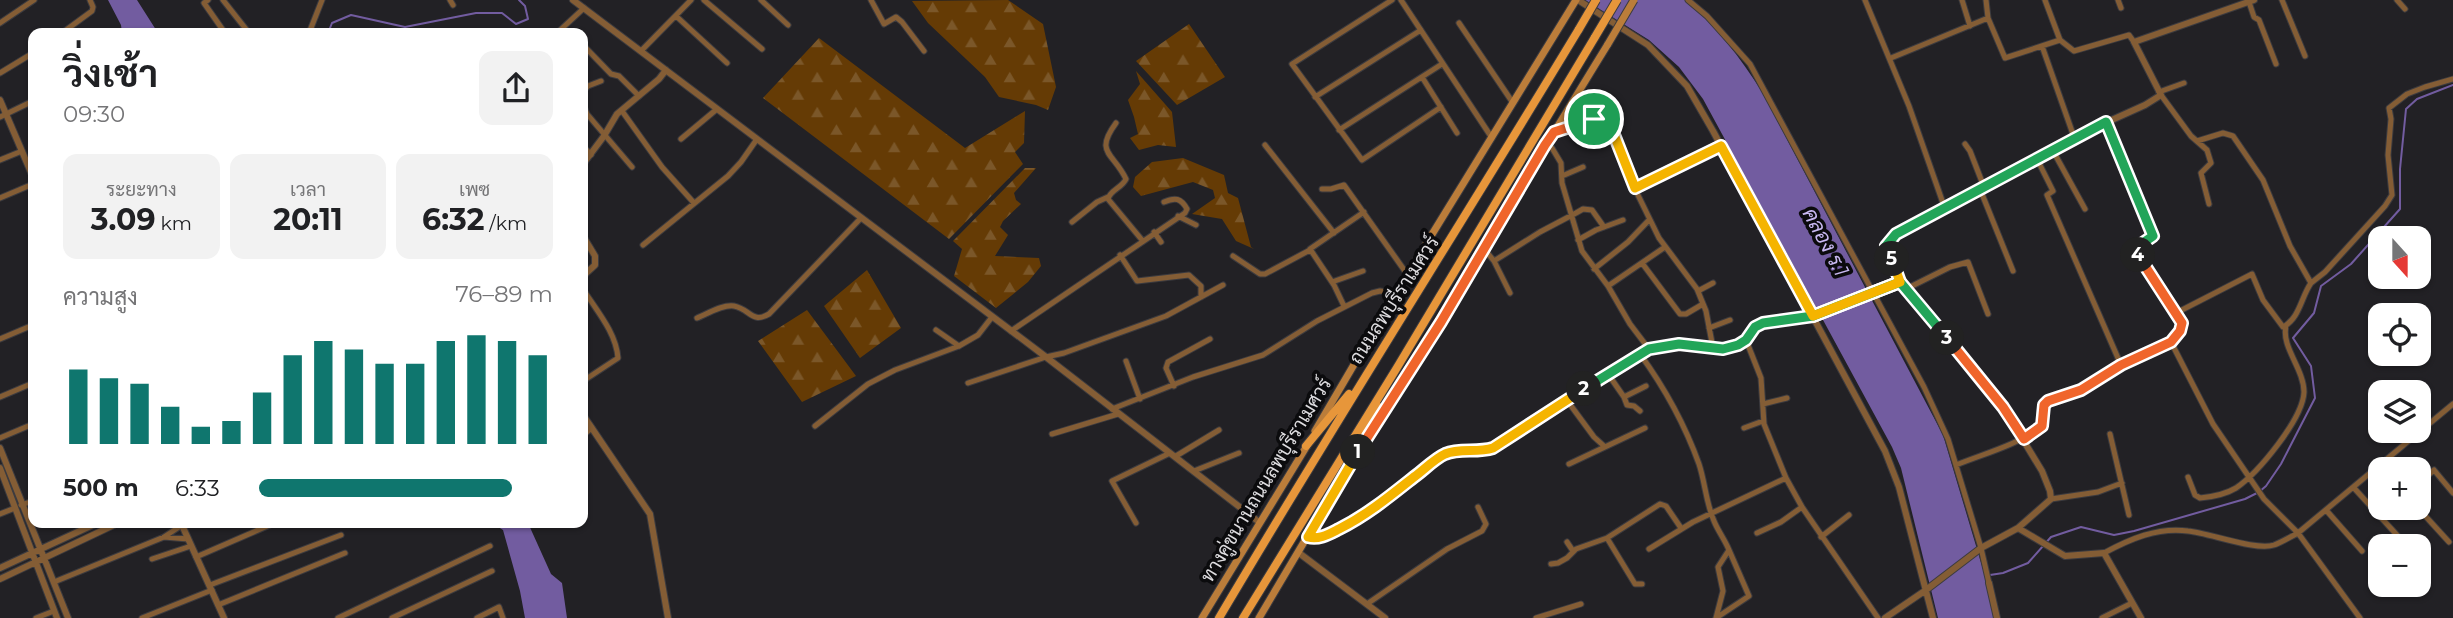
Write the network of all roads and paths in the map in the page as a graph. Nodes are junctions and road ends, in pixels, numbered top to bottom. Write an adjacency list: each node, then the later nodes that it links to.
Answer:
1 (34, 0): 31 (street)
2 (90, 0): 36 (street)
3 (208, 0): 37 (street)
4 (223, 0): 38 (street)
5 (322, 0): 39 (street)
6 (573, 0): 26 (street)
7 (691, 0): 29 (street)
8 (704, 0): 44 (street)
9 (761, 0): 33 (street)
10 (871, 0): 47 (street)
11 (1392, 0): 63 (street)
12 (1401, 0): 40 (street)
13 (1577, 0): 65 (main road, ทางคู่ขนานถนนลพบุรีราเมศวร์); 86 (street)
14 (1596, 0): 115 (main road, ถนนลพบุรีราเมศวร์, bridge)
15 (1617, 0): 121 (main road, ถนนลพบุรีราเมศวร์, bridge)
16 (1634, 0): 75 (main road, bridge)
17 (1688, 0): 151 (street)
18 (1865, 0): 50 (street)
19 (1962, 0): 35 (street)
20 (1986, 0): 30 (street)
21 (2045, 0): 41 (street)
22 (2119, 0): 27 (street)
23 (2282, 0): 49 (street)
24 (2397, 0): 28 (street)
25 (2251, 1): 42 (street); 53 (street)
26 (584, 8): 34 (street); 46 (street)
27 (2121, 8)
28 (2405, 9)
29 (676, 16): 46 (street); 51 (street)
30 (1988, 18): 35 (street); 43 (street)
31 (0, 23)
32 (1459, 23): 65 (street)
33 (788, 25)
34 (564, 26)
35 (1970, 26): 50 (street)
36 (69, 28)
37 (222, 28)
38 (245, 28)
39 (311, 28)
40 (1421, 30): 52 (street); 63 (street)
41 (2060, 40): 42 (street); 43 (street)
42 (2134, 43): 61 (street)
43 (2042, 47): 78 (street)
44 (762, 49)
45 (588, 50): 62 (street)
46 (641, 51): 54 (street)
47 (924, 51)
48 (28, 56): 55 (street)
49 (2305, 56)
50 (1891, 58): 109 (street)
51 (726, 63)
52 (1442, 64): 56 (street); 81 (street)
53 (2276, 64)
54 (666, 70): 62 (street); 68 (street)
55 (0, 73)
56 (1422, 77): 67 (street); 74 (street)
57 (2453, 79): 144 (street)
58 (601, 81): 60 (street)
59 (2184, 83): 61 (street)
60 (588, 87)
61 (2160, 93): 72 (street); 82 (street)
62 (639, 96): 69 (street)
63 (1315, 97): 74 (street)
64 (0, 100): 71 (street)
65 (1513, 103): 81 (main road, ทางคู่ขนานถนนลพบุรีราเมศวร์)
66 (28, 104): 71 (street)
67 (1441, 107): 74 (street); 76 (street)
68 (717, 109): 79 (street); 80 (street)
69 (621, 111): 77 (street); 107 (street)
70 (588, 115): 77 (street)
71 (3, 116): 88 (street)
72 (2106, 122): 78 (street); 156 (street)
73 (1116, 123): 98 (street)
74 (1339, 130)
75 (1554, 132): 85 (main road); 101 (street)
76 (1457, 133)
77 (604, 136): 90 (street); 96 (street)
78 (2074, 137): 87 (street)
79 (681, 139)
80 (757, 139): 107 (street); 114 (street)
81 (1493, 139): 140 (main road, ทางคู่ขนานถนนลพบุรีราเมศวร์)
82 (2197, 141): 108 (street); 144 (street)
83 (1965, 144): 102 (street)
84 (1265, 145): 123 (street)
85 (1545, 145): 99 (street); 131 (main road)
86 (1721, 146): 101 (street); 158 (street)
87 (2052, 149): 91 (street); 110 (street)
88 (22, 151): 93 (street); 94 (street)
89 (588, 152): 90 (street)
90 (591, 155): 92 (street)
91 (2036, 157): 102 (street); 177 (street)
92 (588, 158)
93 (0, 160)
94 (28, 165)
95 (1128, 166): 98 (street)
96 (632, 167)
97 (1583, 167): 99 (street)
98 (1120, 168): 104 (street)
99 (1562, 176): 113 (street)
100 (28, 186): 105 (street)
101 (1635, 188): 117 (street)
102 (1982, 188): 109 (street); 139 (street)
103 (1322, 189): 111 (street)
104 (1108, 197): 118 (street); 124 (street)
105 (0, 198)
106 (1164, 202): 112 (street)
107 (694, 203): 128 (street)
108 (2209, 204)
109 (1944, 206): 142 (street)
110 (2085, 209)
111 (1364, 212): 123 (street); 140 (street)
112 (1178, 216): 119 (street); 122 (street)
113 (1571, 216): 120 (street); 125 (street); 134 (street)
114 (861, 218): 159 (street); 160 (street)
115 (1465, 219): 121 (main road); 179 (main road, ถนนลพบุรีราเมศวร์)
116 (1623, 220): 120 (street)
117 (1649, 220): 129 (street); 136 (street)
118 (1072, 222)
119 (1196, 225)
120 (1604, 227): 125 (street)
121 (1480, 228): 178 (main road, ถนนลพบุรีราเมศวร์)
122 (1154, 232): 124 (street); 126 (street)
123 (1334, 233): 130 (street)
124 (1142, 240): 132 (street)
125 (1578, 240): 136 (street)
126 (1161, 242)
127 (588, 245): 137 (street)
128 (643, 245)
129 (1665, 247): 135 (street); 148 (street)
130 (1310, 250): 133 (street); 141 (street)
131 (1485, 250): 134 (street); 214 (main road)
132 (1120, 255): 153 (street); 166 (street)
133 (1233, 256)
134 (1494, 261): 150 (street)
135 (1642, 263): 146 (street); 154 (street)
136 (1594, 269): 146 (street)
137 (588, 271)
138 (1363, 271): 141 (street)
139 (2014, 271)
140 (1407, 274): 149 (main road, ทางคู่ขนานถนนลพบุรีราเมศวร์)
141 (1332, 282): 155 (street)
142 (1900, 282): 147 (street); 151 (street)
143 (1713, 283): 148 (street)
144 (2311, 283): 162 (street)
145 (1223, 285): 153 (street)
146 (1608, 286): 173 (street)
147 (1906, 289): 157 (street); 207 (street)
148 (1698, 291): 154 (street)
149 (1396, 293): 155 (street); 208 (main road, ทางคู่ขนานถนนลพบุรีราเมศวร์)
150 (1510, 293)
151 (1872, 294): 158 (street); 216 (street)
152 (588, 297): 181 (street)
153 (1201, 297): 175 (street)
154 (1703, 304): 164 (street)
155 (1344, 306): 184 (street)
156 (2176, 313): 162 (street); 170 (street)
157 (1988, 314)
158 (1813, 316): 169 (street); 284 (street)
159 (992, 317): 166 (street); 171 (street)
160 (697, 318)
161 (1730, 320): 164 (street)
162 (2286, 326): 221 (street)
163 (28, 327): 167 (street)
164 (1709, 328): 172 (street)
165 (936, 330): 171 (street)
166 (1011, 331): 175 (street)
167 (0, 339)
168 (1210, 340): 184 (street)
169 (1746, 340): 172 (street); 191 (street)
170 (2171, 342): 177 (street); 221 (street)
171 (959, 346): 198 (street)
172 (1713, 348): 173 (street)
173 (1649, 349): 174 (street)
174 (1640, 354): 180 (street); 234 (street)
175 (1046, 357): 182 (street); 194 (street)
176 (1126, 361): 189 (street)
177 (2121, 365): 207 (street)
178 (1398, 366): 214 (main road); 303 (main road, ถนนลพบุรีราเมศวร์)
179 (1368, 369): 208 (main road); 302 (main road, ถนนลพบุรีราเมศวร์)
180 (1608, 374): 187 (street); 190 (street)
181 (588, 378)
182 (968, 383)
183 (28, 385): 186 (street)
184 (1174, 386): 189 (street)
185 (1646, 386): 187 (street)
186 (0, 397)
187 (1624, 397): 193 (street)
188 (1787, 398): 191 (street)
189 (1140, 399): 194 (street)
190 (1566, 399): 209 (street); 255 (street)
191 (1763, 404): 195 (street)
192 (2453, 404): 213 (street)
193 (1640, 411)
194 (1115, 412): 204 (street); 212 (street)
195 (1763, 421): 201 (street); 223 (street)
196 (588, 422): 199 (street)
197 (28, 426): 206 (street)
198 (815, 426)
199 (592, 428): 203 (street); 300 (street)
200 (1645, 428): 209 (street)
201 (1744, 428)
202 (1219, 430): 212 (street)
203 (588, 431)
204 (1052, 433)
205 (2110, 434): 225 (street)
206 (0, 438)
207 (2024, 439): 216 (street); 228 (street)
208 (1307, 446): 239 (main road, ทางคู่ขนานถนนลพบุรีราเมศวร์)
209 (1604, 446): 215 (street)
210 (0, 448): 230 (street)
211 (1239, 453): 218 (street)
212 (1173, 455): 218 (street); 240 (street)
213 (2393, 457)
214 (1352, 461): 255 (main road)
215 (1569, 464)
216 (1956, 465): 262 (street)
217 (0, 468): 222 (street)
218 (1194, 471): 239 (street)
219 (2431, 473): 227 (street)
220 (2188, 477): 221 (street)
221 (2249, 477): 251 (street)
222 (2, 478): 230 (street)
223 (1786, 478): 232 (street); 234 (street)
224 (2368, 478): 226 (street)
225 (2122, 483): 228 (street); 237 (street)
226 (2354, 488): 233 (street); 252 (street)
227 (2453, 493)
228 (2051, 499): 249 (street)
229 (28, 502): 230 (street)
230 (18, 507): 235 (street); 241 (street); 268 (street)
231 (1478, 507): 286 (street)
232 (1802, 507): 250 (street); 256 (street)
233 (2326, 510): 251 (street); 267 (street)
234 (1712, 512): 248 (street); 265 (street)
235 (0, 514)
236 (1849, 515): 256 (street)
237 (2129, 515)
238 (2429, 520): 260 (street)
239 (1259, 522): 301 (main road, ทางคู่ขนานถนนลพบุรีราเมศวร์)
240 (1136, 523)
241 (28, 526)
242 (29, 528): 263 (street)
243 (86, 528): 263 (street)
244 (107, 528): 272 (street)
245 (176, 528): 254 (street)
246 (184, 528): 258 (street)
247 (263, 528): 273 (street)
248 (1681, 528): 257 (street); 264 (street)
249 (2018, 528): 262 (street); 271 (street)
250 (1757, 533)
251 (2298, 533): 271 (street); 313 (street)
252 (2396, 534)
253 (341, 535): 283 (street)
254 (164, 537): 258 (street); 280 (street)
255 (1308, 537): 269 (main road)
256 (1821, 537): 307 (street)
257 (1607, 538): 266 (street); 282 (street)
258 (190, 542): 273 (street); 274 (street)
259 (1567, 542): 266 (street)
260 (2448, 542)
261 (489, 546): 296 (street)
262 (1981, 548): 281 (street); 284 (street)
263 (40, 549): 268 (street); 272 (street)
264 (1649, 549)
265 (1729, 550): 306 (street); 306 (street)
266 (1573, 551): 276 (street)
267 (2362, 551)
268 (32, 552): 275 (street); 277 (street)
269 (1299, 552): 286 (street); 290 (main road)
270 (345, 553): 288 (street)
271 (2104, 553): 285 (street)
272 (44, 557): 275 (street); 280 (street)
273 (197, 557): 283 (street)
274 (152, 559)
275 (36, 561): 279 (street); 289 (street)
276 (1551, 564)
277 (0, 568)
278 (492, 571): 297 (street)
279 (0, 579)
280 (54, 582): 292 (street)
281 (1989, 583): 310 (street)
282 (1643, 584)
283 (211, 588): 288 (street); 293 (street)
284 (1926, 590): 308 (street); 309 (street)
285 (2132, 603): 311 (street); 312 (street)
286 (1367, 604): 304 (street)
287 (1581, 604): 305 (street)
288 (218, 605): 294 (street); 295 (street)
289 (55, 614): 291 (street)
290 (1261, 617)
291 (36, 618)
292 (68, 618)
293 (142, 618)
294 (216, 618)
295 (224, 618)
296 (338, 618)
297 (392, 618)
298 (477, 618): 299 (street)
299 (503, 618)
300 (668, 618)
301 (1202, 618)
302 (1219, 618)
303 (1243, 618)
304 (1385, 618)
305 (1536, 618)
306 (1716, 618)
307 (1878, 618)
308 (1885, 618)
309 (1933, 618)
310 (1997, 618)
311 (2102, 618)
312 (2141, 618)
313 (2360, 618)

